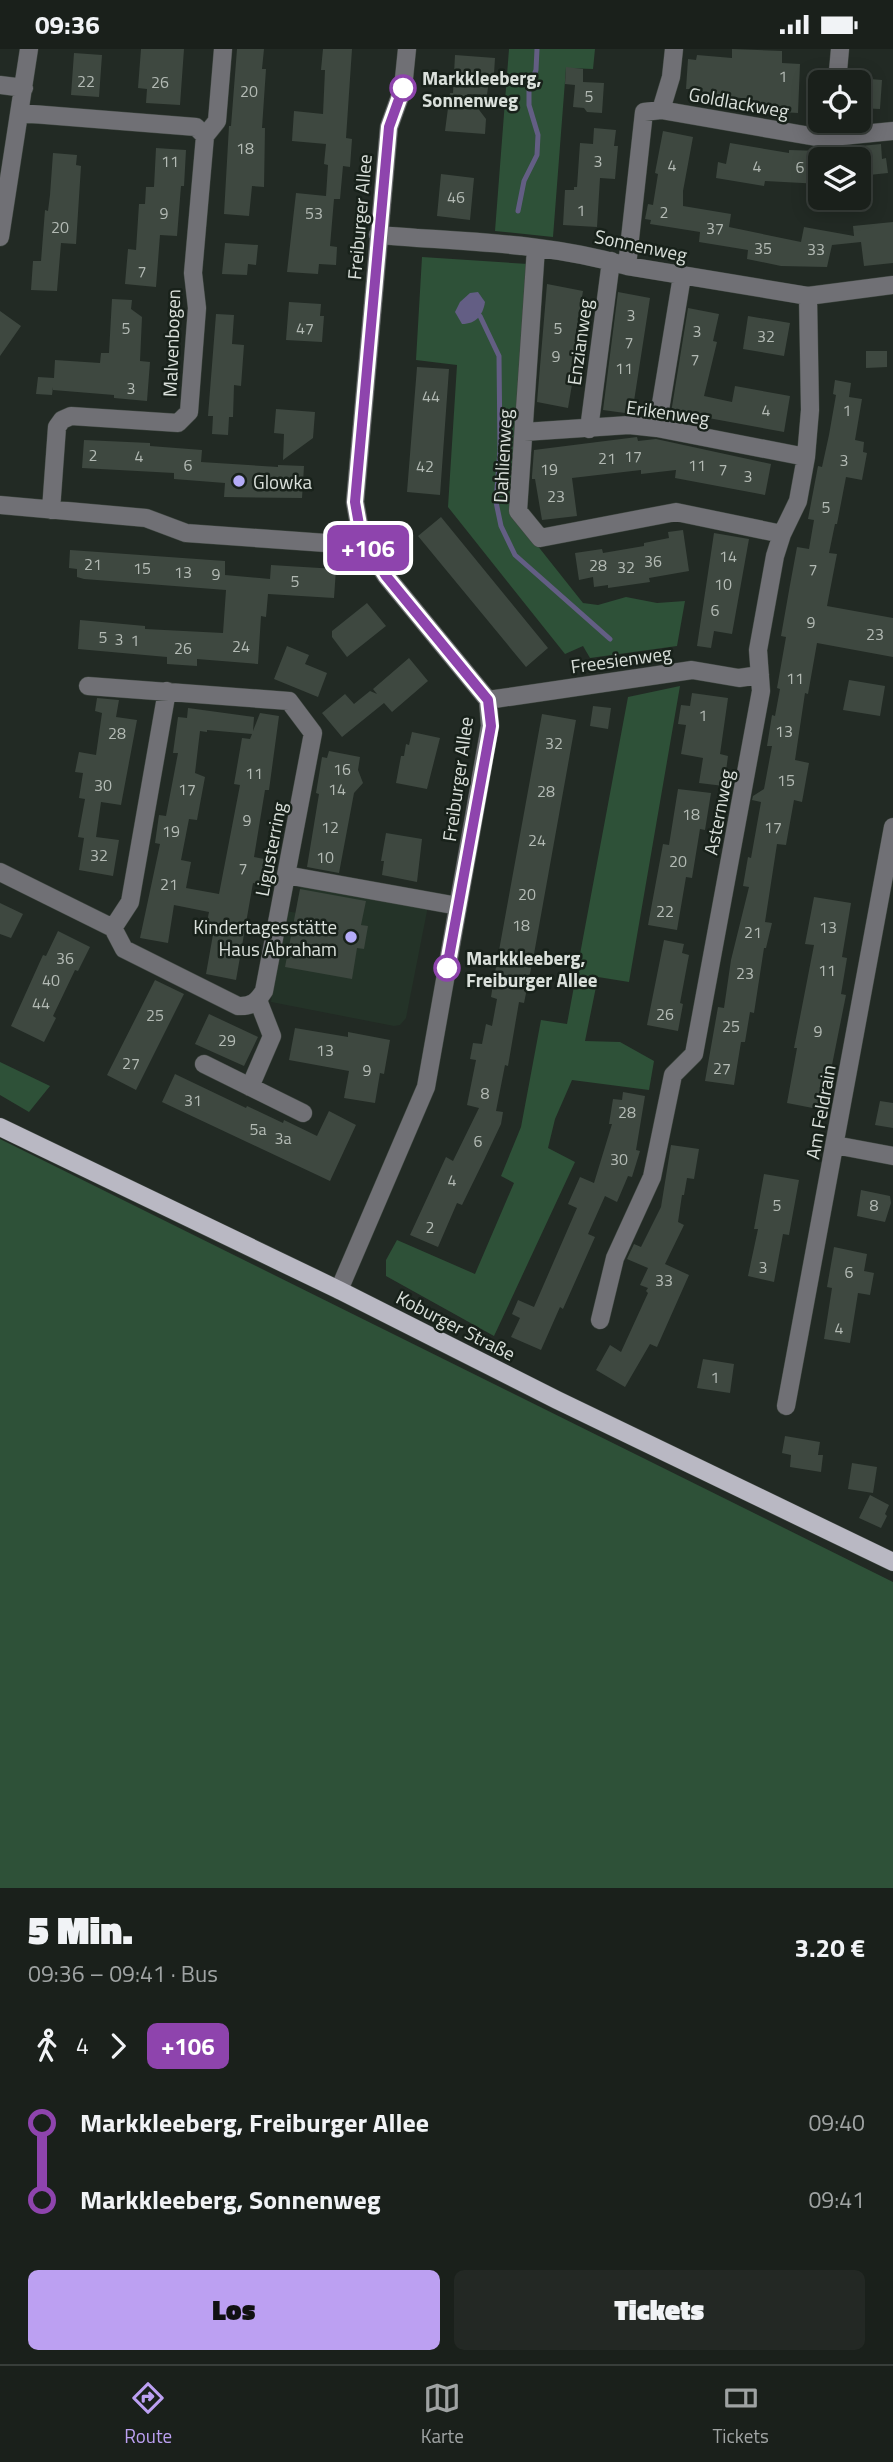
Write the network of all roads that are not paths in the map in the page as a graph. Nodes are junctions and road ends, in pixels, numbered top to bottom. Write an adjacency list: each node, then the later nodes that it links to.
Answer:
1 (29, 49): 8 (street)
2 (223, 49): 14 (street, Malvenbogen)
3 (407, 49): 15 (street, Freiburger Allee)
4 (674, 49): 9 (street)
5 (840, 49): 6 (street)
6 (838, 70)
7 (0, 85): 8 (street)
8 (23, 88): 10 (street)
9 (661, 110): 13 (street, Goldlackweg); 18 (street, Enzianweg)
10 (20, 113): 14 (street); 16 (street)
11 (871, 130): 12 (street, Goldlackweg)
12 (893, 131)
13 (828, 133)
14 (205, 136): 27 (street, Malvenbogen)
15 (378, 235): 17 (street, Sonnenweg); 29 (street, Freiburger Allee)
16 (0, 237)
17 (536, 248): 18 (street, Sonnenweg); 24 (street, Dahlienweg)
18 (619, 263): 19 (street, Sonnenweg); 23 (street, Enzianweg)
19 (682, 276): 21 (street, Sonnenweg); 22 (street)
20 (893, 285): 21 (street, Sonnenweg)
21 (808, 296): 25 (street, Asternweg)
22 (657, 428): 23 (street, Erikenweg); 25 (street, Erikenweg)
23 (589, 429): 24 (street, Erikenweg)
24 (524, 432): 28 (street, Dahlienweg)
25 (806, 457): 28 (street, Asternweg)
26 (0, 505): 27 (street)
27 (51, 510): 29 (street)
28 (782, 534): 30 (street, Asternweg)
29 (361, 536): 33 (street, Freiburger Allee)
30 (760, 675): 33 (street, Freesienweg); 47 (street, Asternweg)
31 (88, 686): 32 (street, Ligusterring)
32 (167, 691): 36 (street, Ligusterring); 38 (street)
33 (488, 700): 37 (street, Freiburger Allee)
34 (893, 827): 44 (street, Am Feldrain)
35 (0, 872): 38 (street)
36 (286, 876): 37 (street); 39 (street, Ligusterring)
37 (458, 906): 46 (street, Freiburger Allee)
38 (113, 928): 39 (street)
39 (258, 1000): 41 (street)
40 (204, 1064): 41 (street)
41 (250, 1087): 42 (street)
42 (303, 1112)
43 (0, 1127): 46 (main road, Koburger Straße)
44 (835, 1145): 45 (street); 48 (street, Am Feldrain)
45 (893, 1156)
46 (340, 1290): 49 (main road, Koburger Straße)
47 (600, 1320)
48 (786, 1406)
49 (893, 1562)

